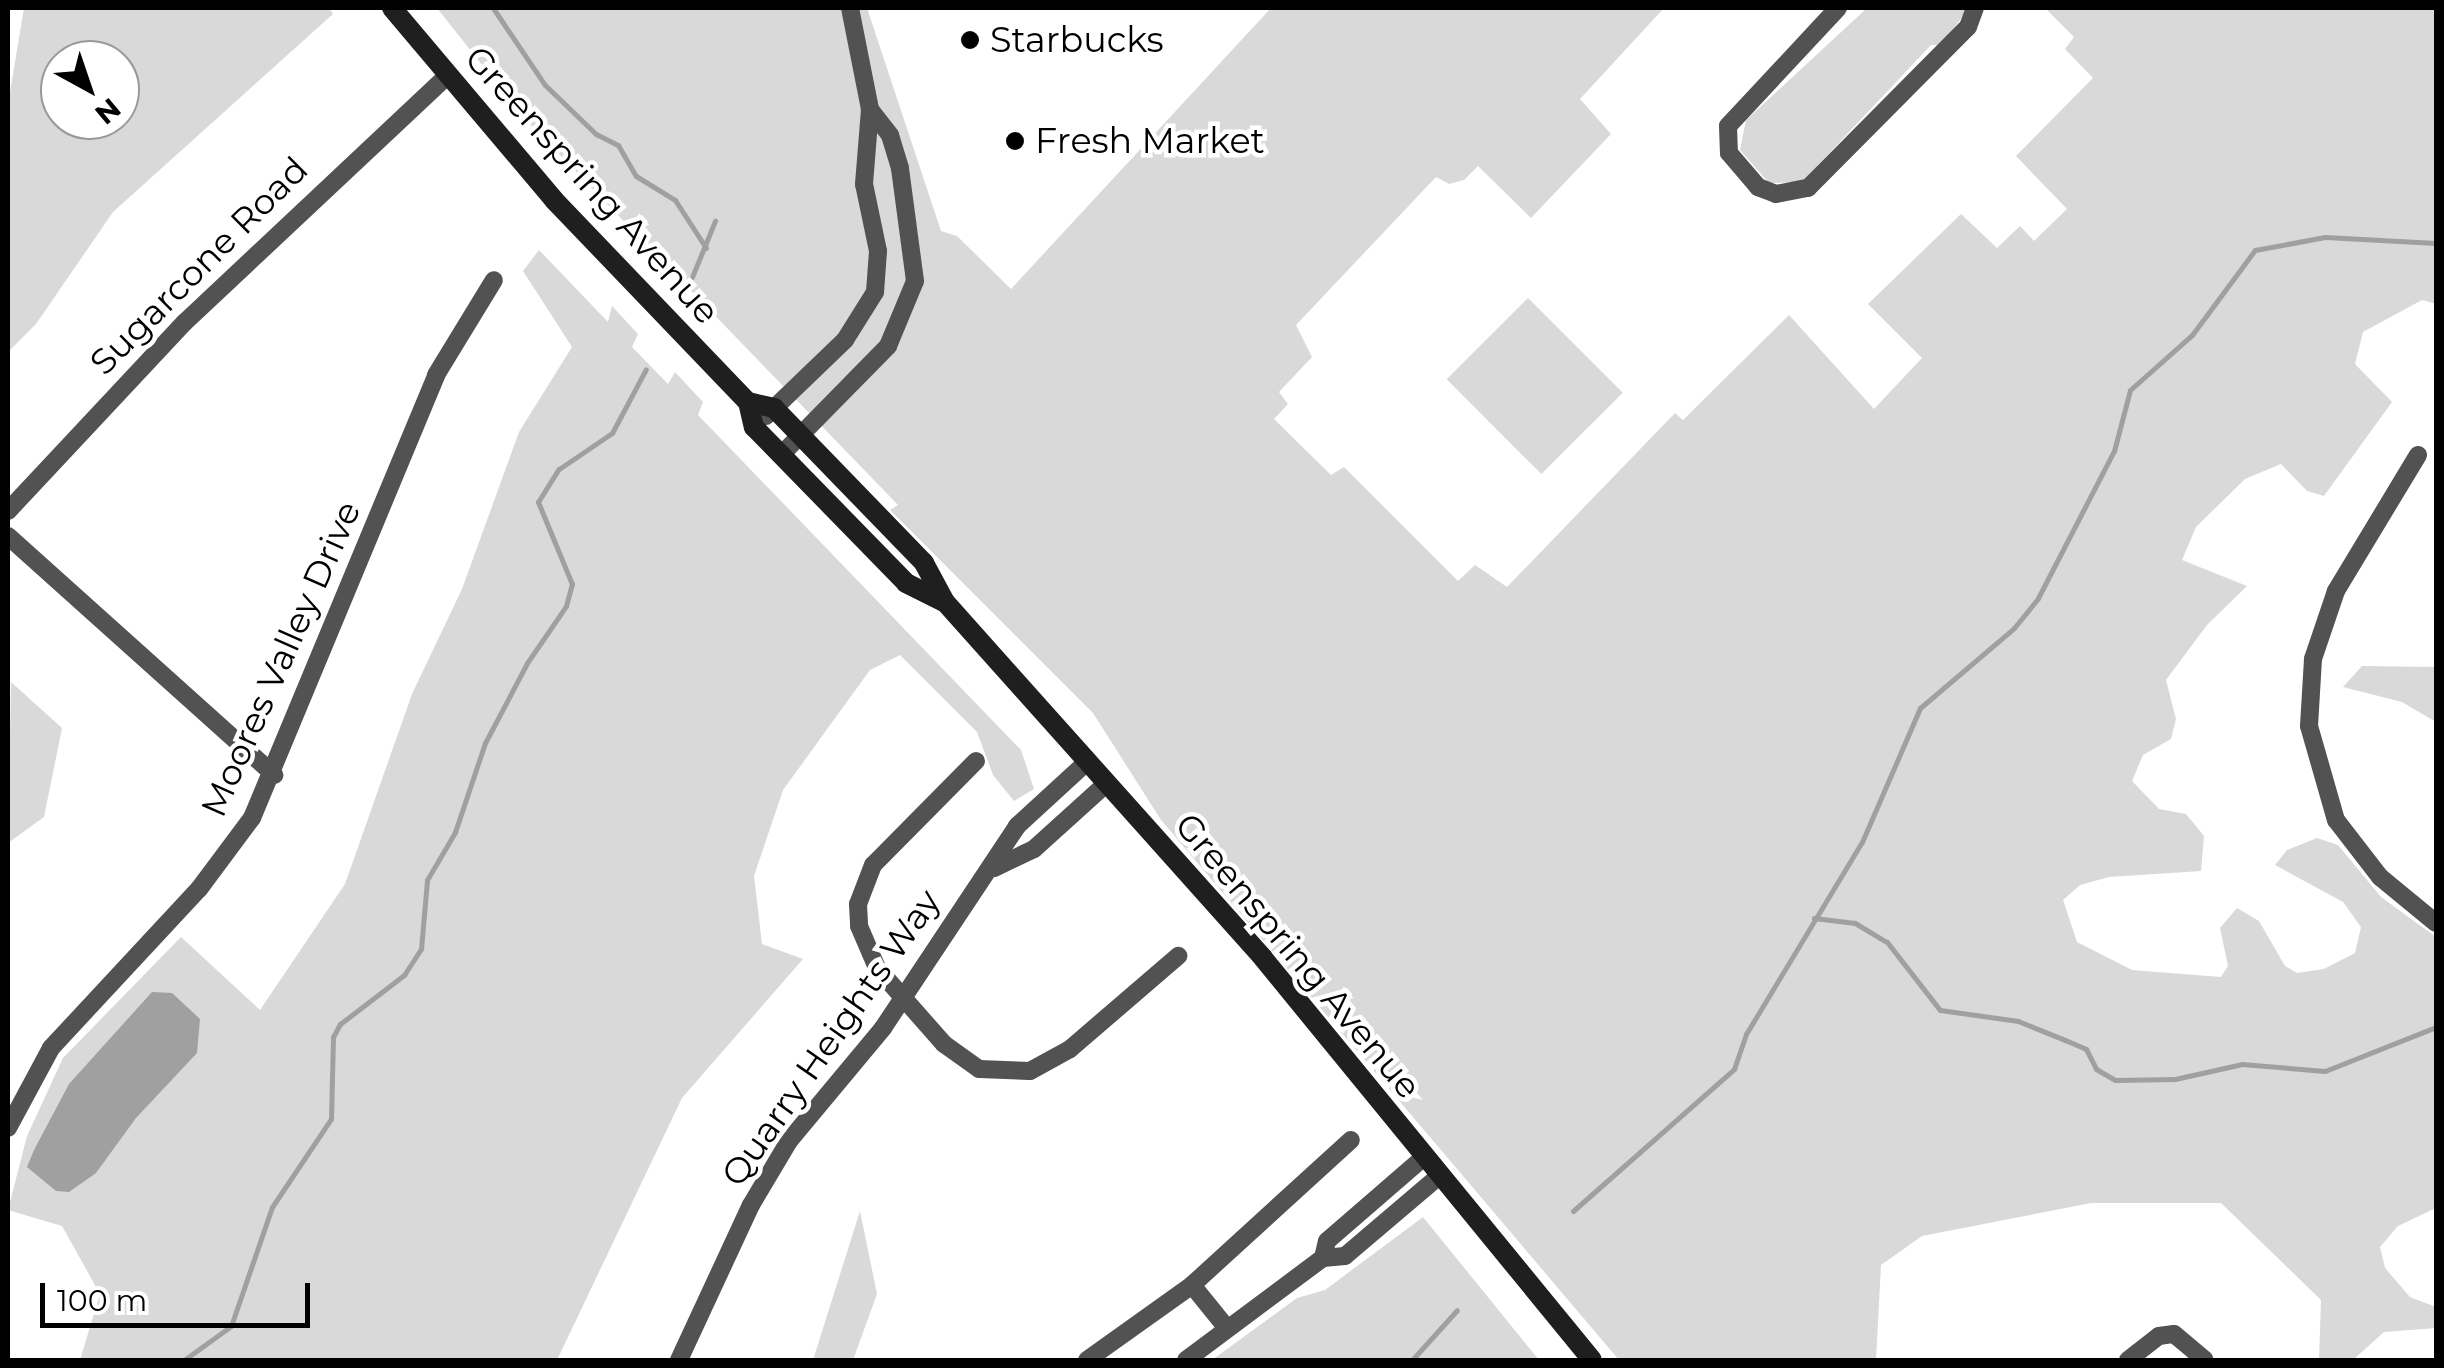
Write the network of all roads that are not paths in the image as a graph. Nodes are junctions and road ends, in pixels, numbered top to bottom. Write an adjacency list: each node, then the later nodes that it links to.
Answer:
1 (392, 8): 5 (main road, Greenspring Avenue)
2 (850, 8): 6 (street)
3 (1838, 8): 4 (street)
4 (1976, 8)
5 (446, 76): 8 (main road, Greenspring Avenue); 14 (street, Sugarcone Road)
6 (870, 109): 9 (street); 11 (street)
7 (494, 280): 19 (street, Moores Valley Drive)
8 (748, 402): 9 (main road); 10 (main road, Greenspring Avenue)
9 (774, 408): 10 (street); 11 (main road, Greenspring Avenue)
10 (754, 428): 12 (main road, Greenspring Avenue)
11 (801, 436): 12 (street); 16 (main road, Greenspring Avenue)
12 (781, 455): 16 (main road, Greenspring Avenue)
13 (2418, 455): 22 (street)
14 (8, 512)
15 (8, 536): 19 (street)
16 (945, 602): 18 (main road, Greenspring Avenue)
17 (976, 761): 24 (street)
18 (1088, 761): 20 (main road, Greenspring Avenue); 21 (street, Quarry Heights Way)
19 (274, 775): 25 (street, Moores Valley Drive)
20 (1107, 783): 21 (street, Quarry Heights Way); 27 (main road, Greenspring Avenue)
21 (994, 868): 24 (street, Quarry Heights Way)
22 (2436, 923)
23 (1178, 956): 24 (street)
24 (902, 997): 32 (street, Quarry Heights Way)
25 (8, 1128)
26 (1350, 1140): 30 (street)
27 (1424, 1157): 28 (main road, Greenspring Avenue); 29 (street)
28 (1439, 1176): 29 (street); 35 (main road, Greenspring Avenue)
29 (1323, 1258): 31 (street)
30 (1192, 1285): 31 (street); 33 (street)
31 (1226, 1327): 34 (street)
32 (680, 1360)
33 (1087, 1360)
34 (1186, 1360)
35 (1592, 1360)
36 (2128, 1360): 37 (street)
37 (2205, 1360)

